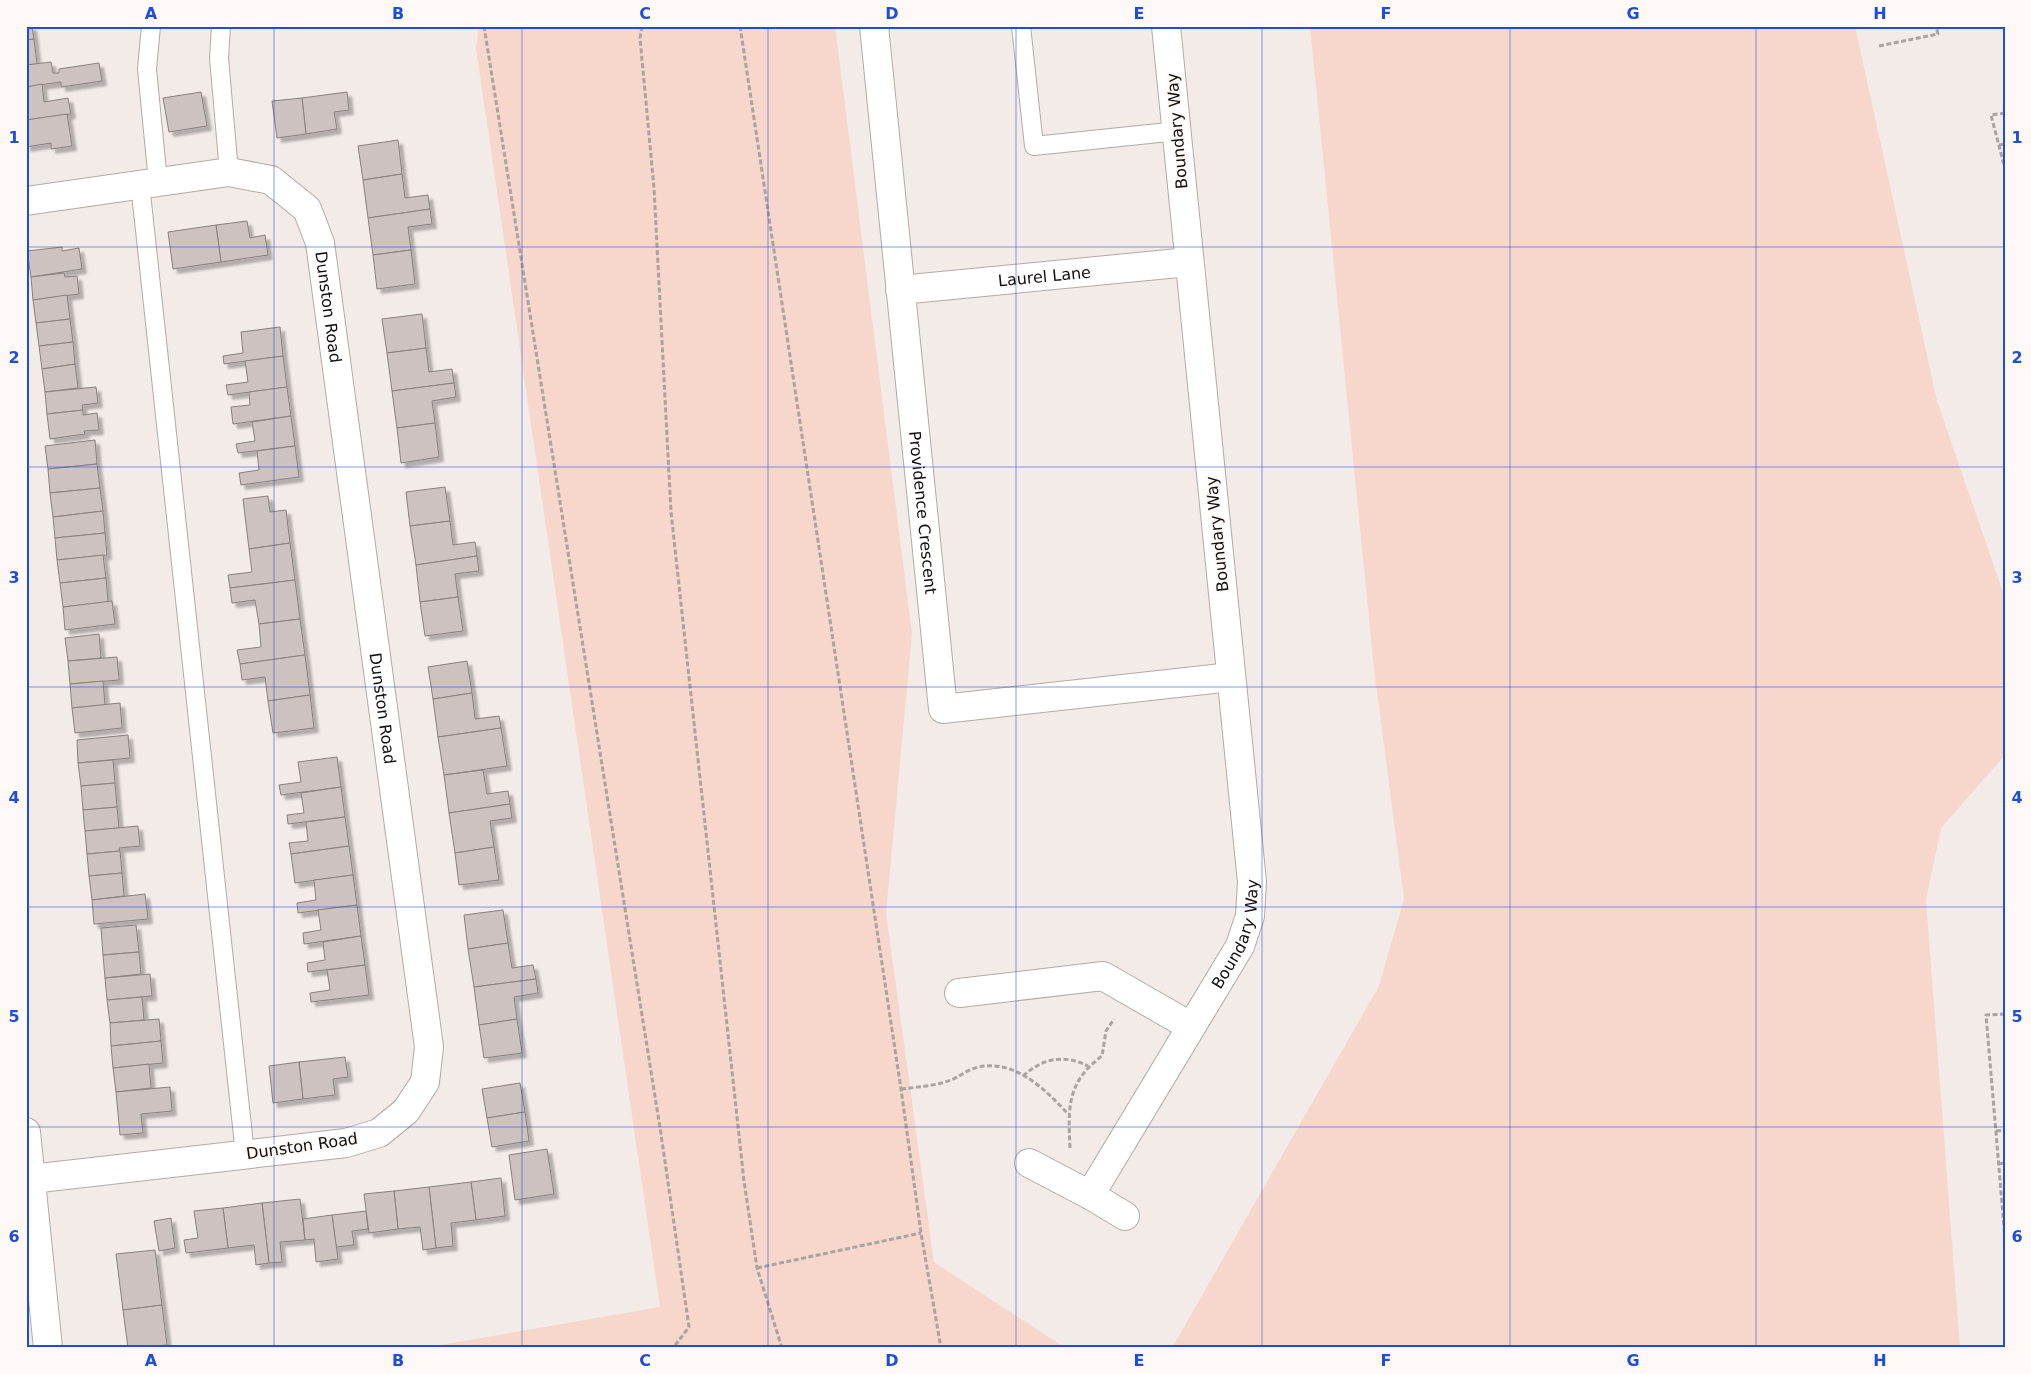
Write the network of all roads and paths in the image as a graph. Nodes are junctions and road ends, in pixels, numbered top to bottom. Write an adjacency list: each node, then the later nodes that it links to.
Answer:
1 (151, 26): 17 (lane)
2 (221, 26): 16 (lane)
3 (484, 26): 46 (path)
4 (642, 26): 44 (path)
5 (740, 26): 28 (path)
6 (874, 26): 20 (street, Providence Crescent)
7 (1021, 26): 12 (lane)
8 (1166, 26): 12 (street, Boundary Way)
9 (1936, 26): 10 (path)
10 (1879, 46)
11 (2005, 112): 14 (path)
12 (1178, 131): 19 (street, Boundary Way)
13 (2005, 144): 14 (path)
14 (1999, 145): 15 (path)
15 (2005, 169)
16 (229, 172): 17 (street, Dunston Road); 33 (street, Dunston Road)
17 (149, 183): 18 (street, Dunston Road); 33 (lane)
18 (26, 201)
19 (1189, 262): 20 (street, Laurel Lane); 21 (street, Boundary Way)
20 (900, 290): 21 (street, Providence Crescent)
21 (1231, 678): 25 (street, Boundary Way)
22 (959, 993): 23 (street)
23 (1133, 993): 25 (street); 26 (path)
24 (2005, 1014): 31 (path)
25 (1190, 1026): 39 (street, Boundary Way)
26 (1088, 1066): 27 (path); 29 (path)
27 (1024, 1076): 28 (path); 29 (path)
28 (901, 1089): 42 (path)
29 (1068, 1115): 37 (path)
30 (2005, 1130): 31 (path)
31 (1996, 1131): 36 (path)
32 (26, 1132): 38 (street)
33 (245, 1154): 38 (street, Dunston Road)
34 (1029, 1162): 37 (street)
35 (2005, 1163): 36 (path)
36 (1998, 1164): 43 (path)
37 (1057, 1177): 39 (street)
38 (30, 1179): 40 (street)
39 (1090, 1195): 41 (street)
40 (30, 1216): 45 (street)
41 (1126, 1216)
42 (921, 1234): 44 (path); 48 (path)
43 (2005, 1239)
44 (757, 1268): 47 (path)
45 (48, 1348)
46 (673, 1348)
47 (782, 1348)
48 (941, 1348)

